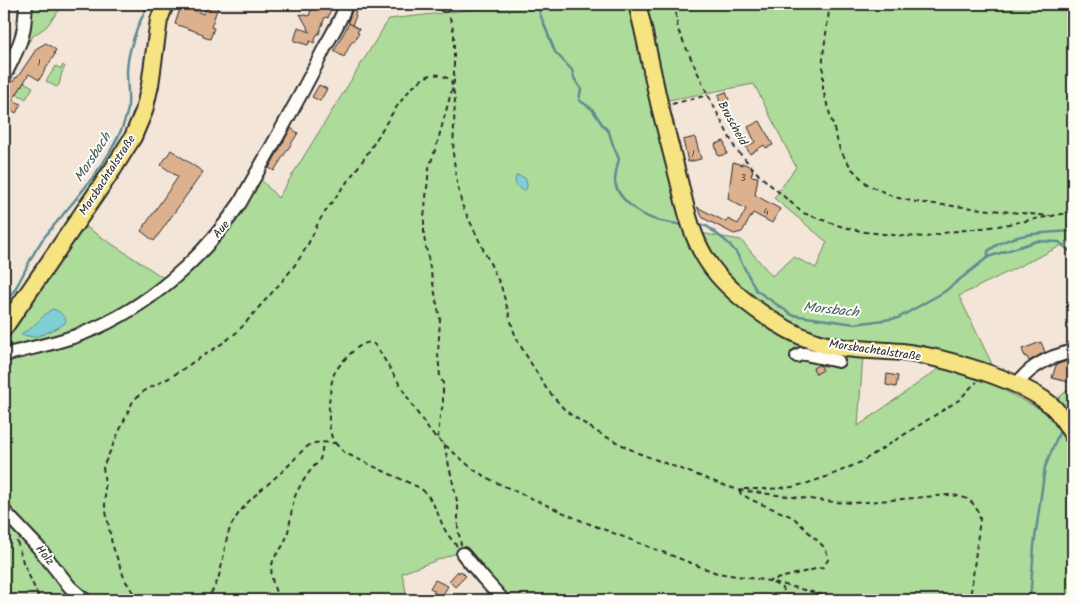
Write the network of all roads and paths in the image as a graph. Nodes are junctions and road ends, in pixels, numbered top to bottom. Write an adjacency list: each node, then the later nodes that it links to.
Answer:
1 (26, 4): 8 (street)
2 (166, 4): 14 (main road, Morsbachtalstraße)
3 (346, 4): 16 (street, Aue)
4 (444, 4): 9 (path)
5 (636, 4): 11 (main road, Morsbachtalstraße)
6 (677, 4): 10 (path)
7 (830, 4): 13 (path)
8 (4, 77)
9 (453, 85): 22 (path); 26 (path); 35 (path)
10 (708, 95): 11 (path, Bruscheid); 13 (path, Bruscheid)
11 (660, 107): 18 (main road, Morsbachtalstraße)
12 (1073, 212): 13 (path)
13 (1053, 216)
14 (4, 328)
15 (1073, 350): 20 (street)
16 (4, 355)
17 (797, 356): 18 (street)
18 (838, 359): 20 (main road, Morsbachtalstraße)
19 (978, 382): 26 (path)
20 (1017, 385): 21 (main road, Morsbachtalstraße)
21 (1071, 431)
22 (438, 438): 24 (path); 25 (path)
23 (323, 442): 25 (path); 36 (path); 37 (path)
24 (443, 442): 29 (path); 30 (path)
25 (335, 443): 29 (path)
26 (740, 490): 30 (path); 41 (path)
27 (4, 511): 28 (street, Holz)
28 (18, 525): 33 (path); 34 (street, Holz)
29 (463, 554): 38 (street)
30 (769, 581): 39 (path); 40 (path)
31 (1073, 597): 32 (path)
32 (1045, 598)
33 (40, 600)
34 (85, 600)
35 (138, 600)
36 (204, 600)
37 (279, 600)
38 (504, 600)
39 (791, 600)
40 (838, 600)
41 (970, 600)

